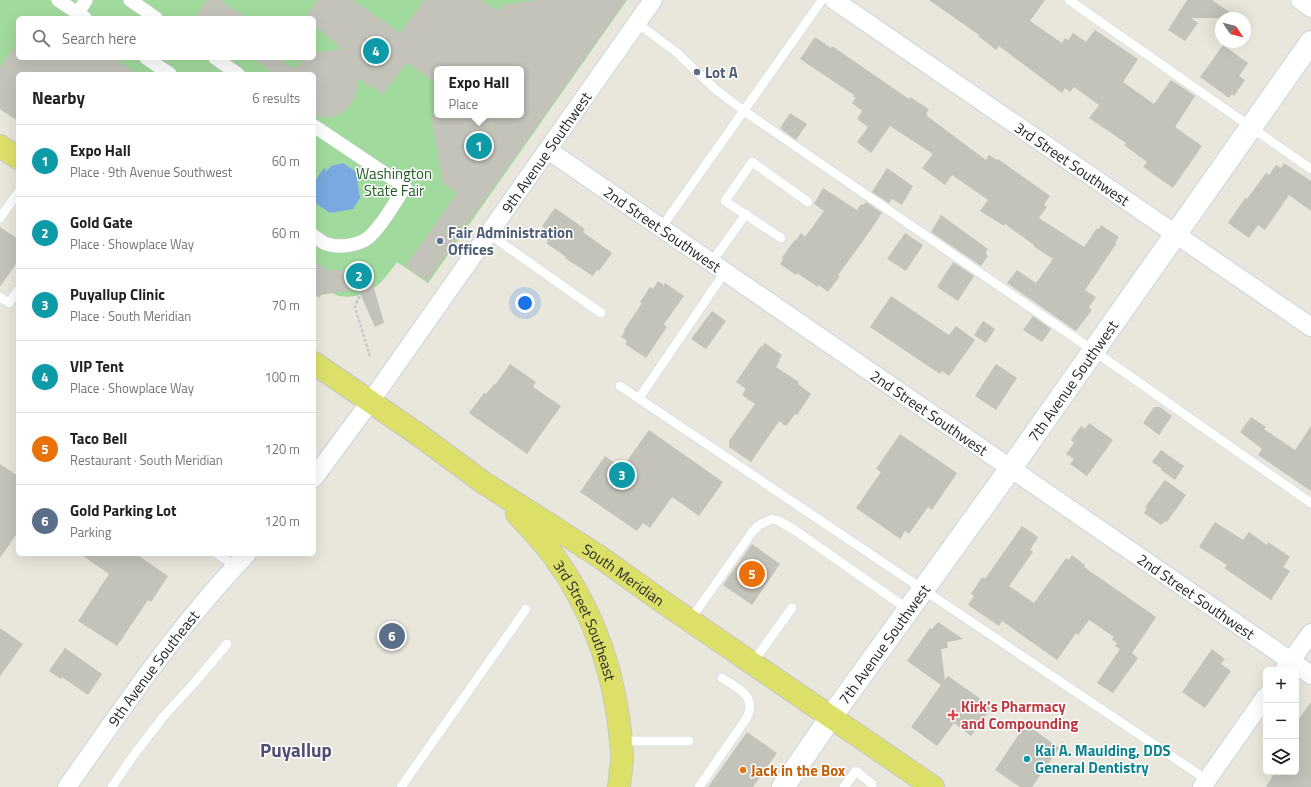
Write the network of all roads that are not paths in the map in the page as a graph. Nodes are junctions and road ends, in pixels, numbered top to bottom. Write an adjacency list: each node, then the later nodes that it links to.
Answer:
1 (58, 0): 10 (street)
2 (86, 0): 10 (street)
3 (130, 0): 11 (street)
4 (653, 0): 12 (street, 9th Avenue Southwest)
5 (822, 0): 18 (lane)
6 (834, 0): 29 (street, 3rd Street Southwest)
7 (1070, 0): 20 (lane)
8 (1300, 0): 9 (street)
9 (1311, 8)
10 (82, 15)
11 (153, 16)
12 (637, 23): 18 (lane); 21 (street, 9th Avenue Southwest)
13 (1311, 42): 20 (street, 7th Avenue Southwest)
14 (149, 60): 16 (street)
15 (218, 60): 17 (street)
16 (167, 72)
17 (235, 72)
18 (744, 111): 27 (lane); 37 (lane)
19 (316, 127): 30 (street)
20 (1251, 128): 22 (lane); 29 (street, 7th Avenue Southwest)
21 (548, 150): 27 (street, 2nd Street Southwest); 28 (street, 9th Avenue Southwest)
22 (1311, 169)
23 (16, 196): 26 (lane)
24 (808, 202): 25 (lane)
25 (746, 214): 31 (lane); 32 (lane)
26 (0, 218)
27 (661, 228): 32 (street, 2nd Street Southwest)
28 (489, 234): 35 (lane); 41 (street, 9th Avenue Southwest)
29 (1176, 235): 36 (street, 3rd Street Southwest); 37 (street, 7th Avenue Southwest)
30 (316, 237)
31 (781, 238)
32 (718, 267): 40 (lane); 42 (street, 2nd Street Southwest)
33 (16, 293): 34 (lane)
34 (0, 297)
35 (601, 313)
36 (1311, 327)
37 (1094, 351): 42 (street, 7th Avenue Southwest); 45 (lane)
38 (316, 364): 41 (main road, South Meridian)
39 (620, 386): 40 (lane)
40 (639, 398): 48 (lane)
41 (370, 402): 43 (street); 44 (main road, South Meridian)
42 (1011, 468): 48 (street, 7th Avenue Southwest); 56 (street, 2nd Street Southwest)
43 (316, 475)
44 (484, 483): 52 (main road, South Meridian); 61 (main road, 3rd Street Southeast)
45 (1311, 503)
46 (226, 556): 47 (lane)
47 (241, 560): 65 (street, 9th Avenue Southeast)
48 (924, 589): 51 (street, 7th Avenue Southwest); 63 (lane)
49 (792, 608): 55 (lane)
50 (526, 609): 67 (lane)
51 (909, 610): 52 (lane); 60 (street, 7th Avenue Southwest)
52 (690, 620): 55 (main road, South Meridian)
53 (1311, 633): 56 (street)
54 (226, 644): 66 (lane)
55 (753, 662): 60 (main road, South Meridian)
56 (1288, 666): 57 (street, 2nd Street Southwest)
57 (1311, 675)
58 (722, 678): 69 (lane)
59 (1263, 700): 63 (street)
60 (831, 717): 64 (main road, South Meridian); 70 (street, 7th Avenue Southwest)
61 (621, 741): 62 (lane); 68 (main road, 3rd Street Southeast)
62 (689, 741)
63 (1205, 783)
64 (930, 786)
65 (66, 787)
66 (112, 787)
67 (401, 787)
68 (619, 787)
69 (699, 787)
70 (783, 787)
71 (844, 787): 72 (lane)
72 (872, 787)

